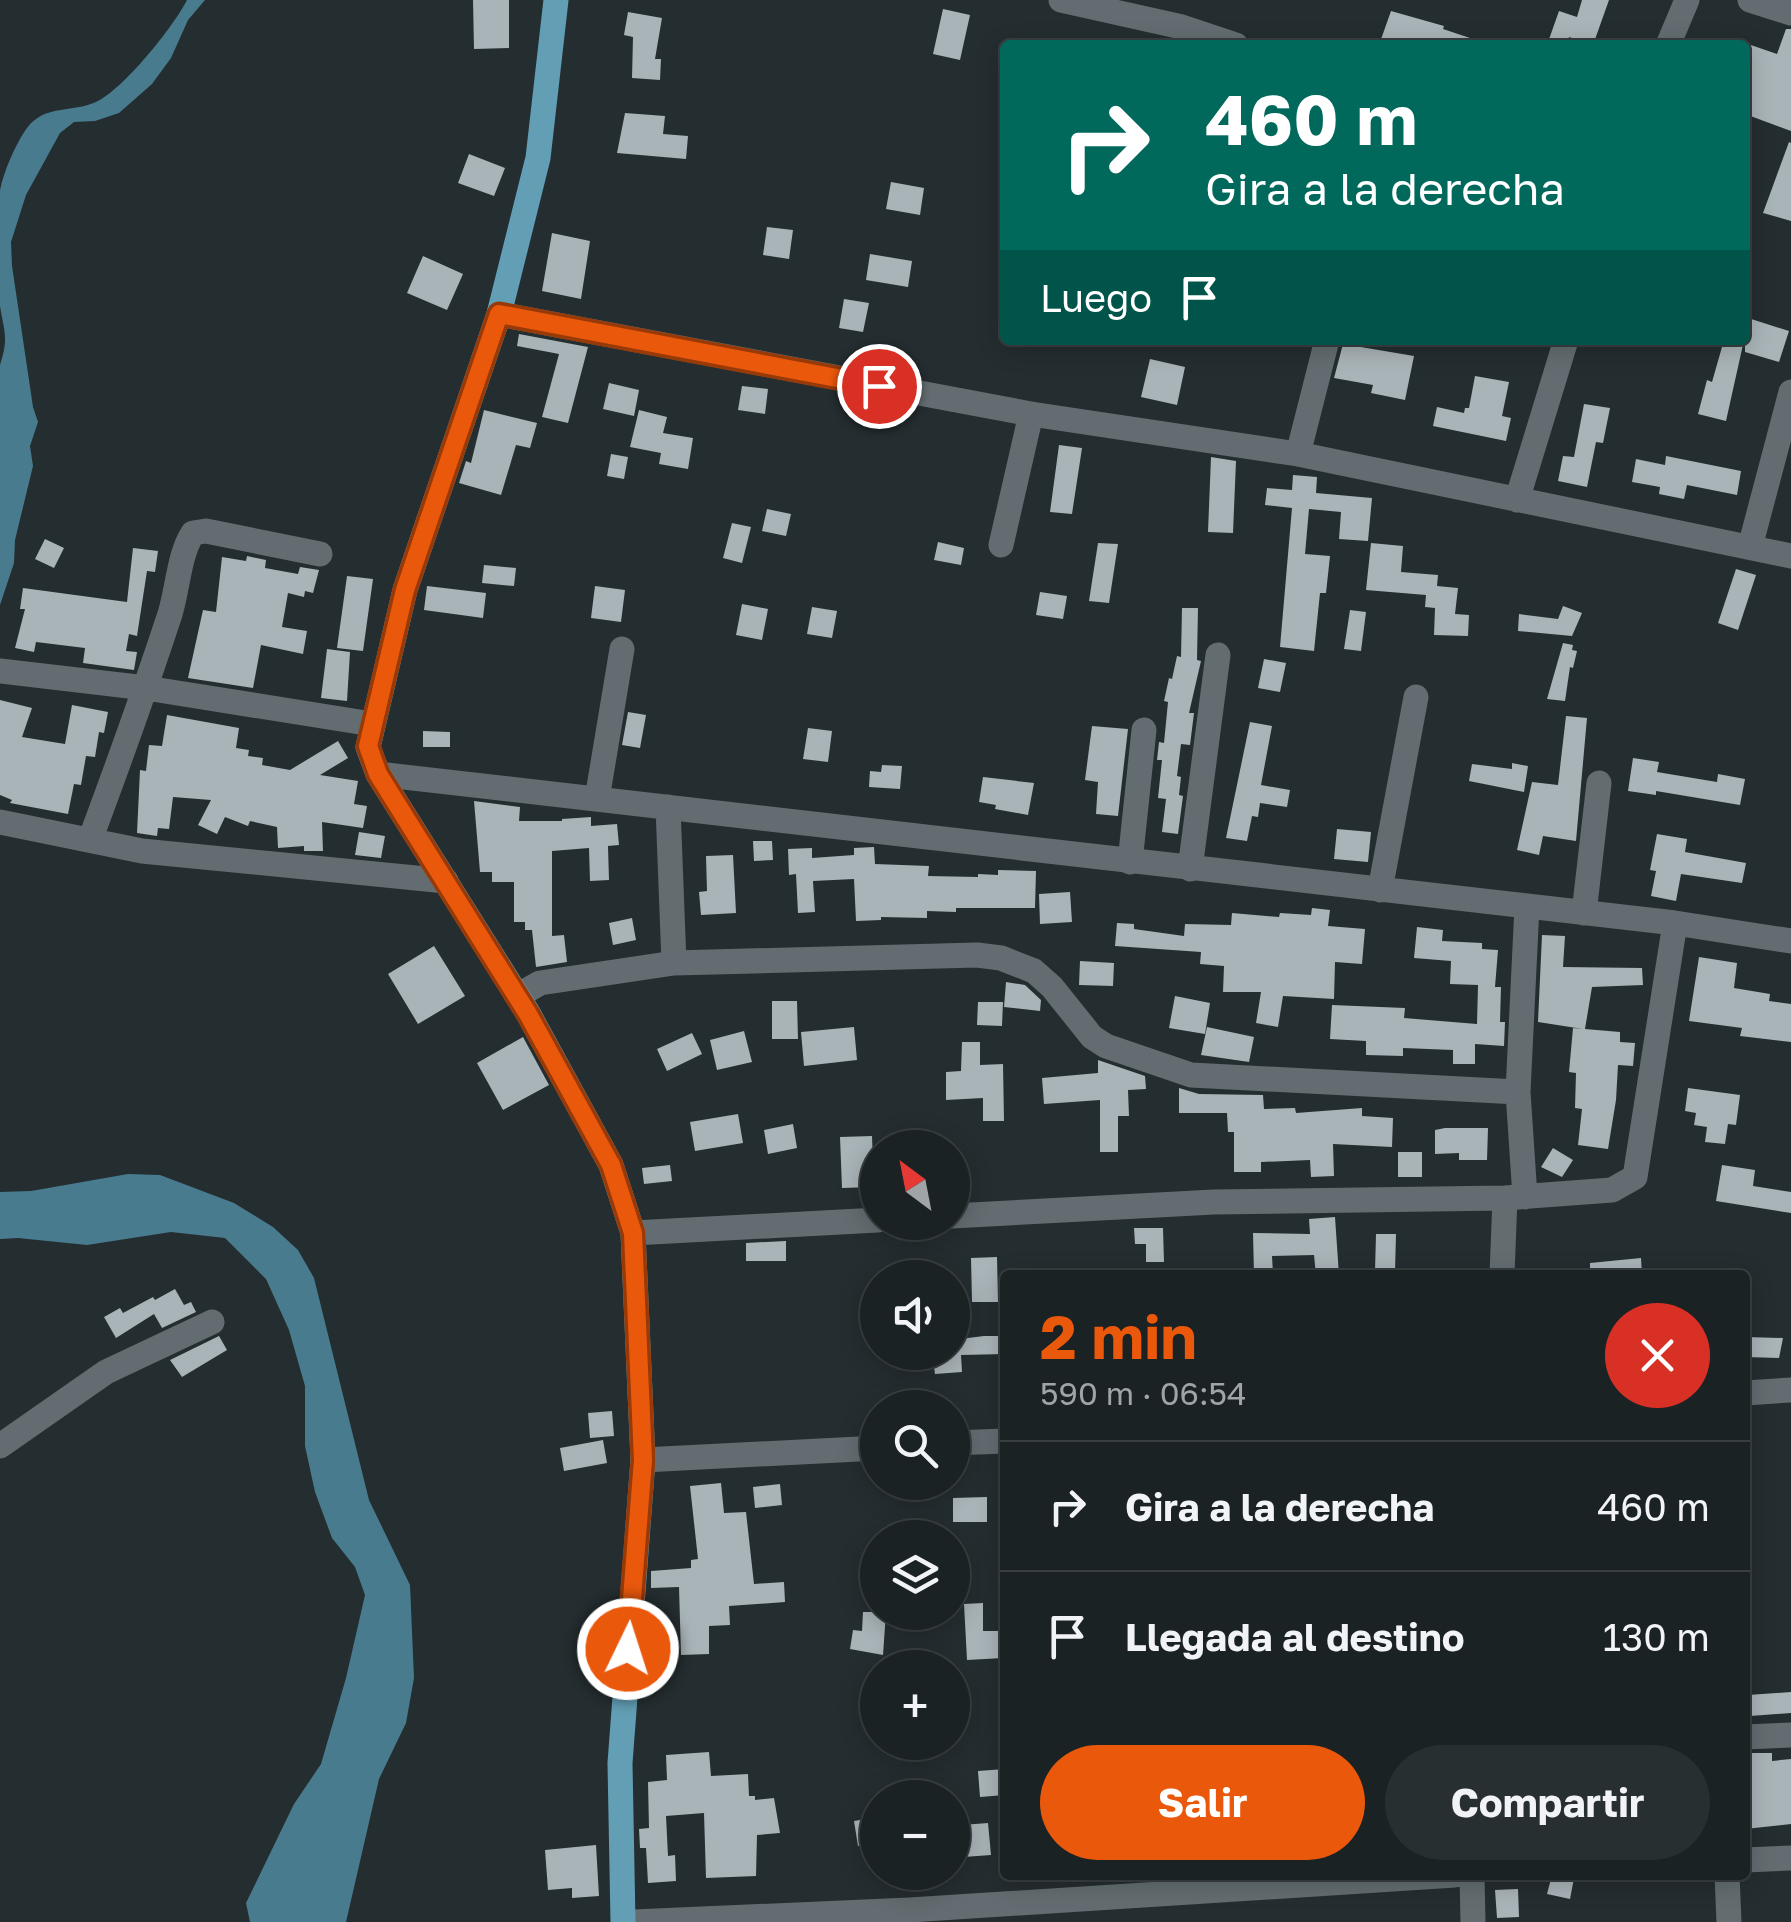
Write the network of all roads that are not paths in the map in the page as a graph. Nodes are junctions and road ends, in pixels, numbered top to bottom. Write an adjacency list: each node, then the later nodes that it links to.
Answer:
1 (556, 0): 8 (main road)
2 (1061, 0): 6 (street)
3 (1687, 0): 7 (street)
4 (1750, 0): 5 (street)
5 (1791, 13)
6 (1221, 40)
7 (1670, 40)
8 (499, 314): 12 (street); 24 (main road)
9 (1326, 345): 13 (street)
10 (1564, 345): 14 (street)
11 (1791, 392): 16 (street)
12 (1031, 414): 13 (street); 15 (street)
13 (1298, 454): 14 (street)
14 (1518, 500): 16 (street)
15 (1001, 544)
16 (1750, 548): 18 (street)
17 (320, 554): 22 (street)
18 (1791, 556)
19 (622, 649): 28 (street)
20 (1218, 655): 33 (street)
21 (0, 671): 22 (street)
22 (146, 688): 24 (street); 31 (street)
23 (1416, 697): 35 (street)
24 (372, 724): 26 (main road)
25 (1144, 730): 32 (street)
26 (378, 774): 28 (street); 34 (main road)
27 (1598, 783): 37 (street)
28 (597, 799): 29 (street)
29 (668, 808): 32 (street); 40 (street)
30 (0, 822): 31 (street)
31 (90, 840): 34 (street)
32 (1130, 862): 33 (street)
33 (1190, 869): 35 (street)
34 (446, 881): 41 (main road)
35 (1380, 890): 36 (street)
36 (1527, 906): 37 (street); 42 (street)
37 (1584, 913): 38 (street)
38 (1675, 923): 39 (street); 43 (street)
39 (1791, 941)
40 (674, 963): 41 (street); 42 (street)
41 (516, 996): 46 (main road)
42 (1518, 1092): 43 (street)
43 (1515, 1198): 44 (street); 47 (street)
44 (970, 1215)
45 (860, 1221): 46 (street)
46 (633, 1233): 55 (main road)
47 (1503, 1270)
48 (212, 1322): 53 (street)
49 (1791, 1390): 50 (street)
50 (1750, 1393)
51 (1000, 1440): 52 (street)
52 (970, 1443)
53 (0, 1446)
54 (860, 1449): 55 (street)
55 (643, 1460): 66 (main road)
56 (1791, 1734): 57 (street)
57 (1750, 1737)
58 (1791, 1858): 59 (street)
59 (1750, 1860)
60 (1269, 1880): 63 (street)
61 (1472, 1880): 68 (street)
62 (1726, 1880): 69 (street)
63 (1195, 1882): 64 (street)
64 (1052, 1887): 65 (street)
65 (910, 1916): 67 (street)
66 (623, 1922)
67 (632, 1922)
68 (1473, 1922)
69 (1729, 1922)

